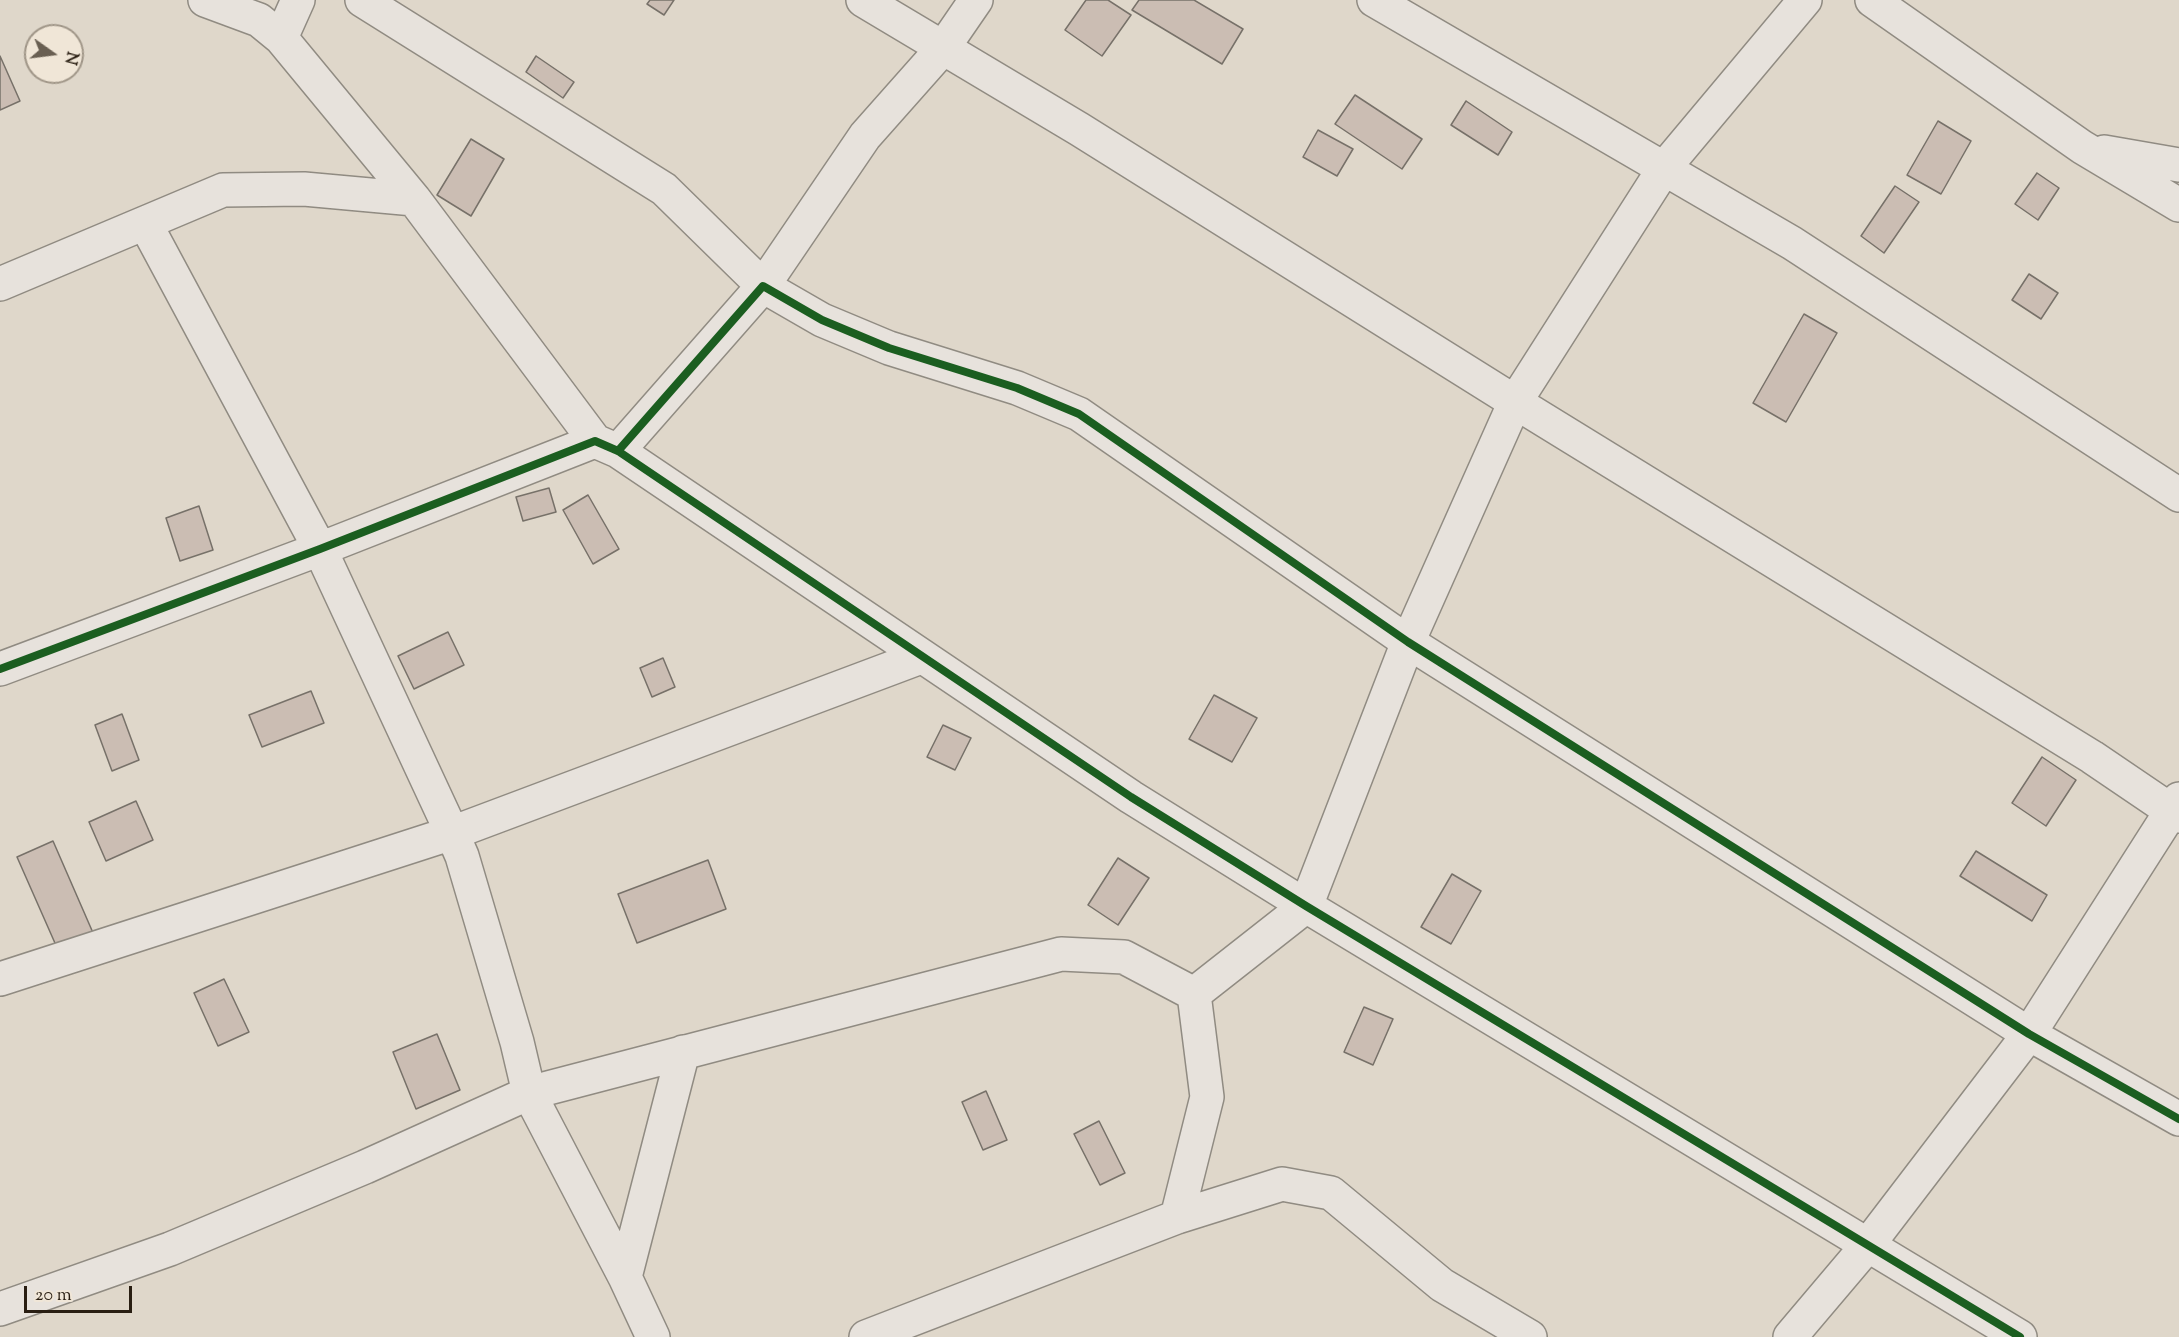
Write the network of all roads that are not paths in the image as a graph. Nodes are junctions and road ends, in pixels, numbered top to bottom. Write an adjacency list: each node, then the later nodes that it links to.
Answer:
1 (205, 0): 9 (street)
2 (298, 0): 9 (street)
3 (362, 0): 18 (street)
4 (863, 0): 10 (street)
5 (976, 0): 10 (street)
6 (1374, 0): 13 (street)
7 (1805, 0): 13 (street)
8 (1872, 0): 11 (street)
9 (280, 38): 14 (street)
10 (943, 48): 18 (street); 19 (street)
11 (2082, 147): 12 (street); 15 (street)
12 (2179, 165)
13 (1665, 166): 19 (street); 21 (street)
14 (414, 199): 16 (street); 20 (street)
15 (2179, 205)
16 (145, 223): 17 (street); 22 (street)
17 (0, 284)
18 (763, 286): 20 (street); 23 (street)
19 (1515, 402): 23 (street); 26 (street)
20 (606, 446): 22 (street); 24 (street)
21 (2179, 495)
22 (320, 549): 25 (street); 27 (street)
23 (1408, 642): 28 (street); 31 (street)
24 (921, 657): 27 (street); 28 (street)
25 (0, 669)
26 (2177, 809): 31 (street)
27 (452, 833): 29 (street); 33 (street)
28 (1306, 906): 30 (street); 36 (street)
29 (0, 979)
30 (1194, 994): 32 (street); 35 (street)
31 (2029, 1034): 34 (street); 36 (street)
32 (683, 1052): 33 (street); 37 (street)
33 (529, 1093): 37 (street); 38 (street)
34 (2179, 1119)
35 (1177, 1217): 40 (street); 41 (street)
36 (1867, 1246): 42 (street); 43 (street)
37 (625, 1277): 39 (street)
38 (0, 1309)
39 (653, 1337)
40 (866, 1337)
41 (1530, 1337)
42 (1791, 1337)
43 (2020, 1337)

